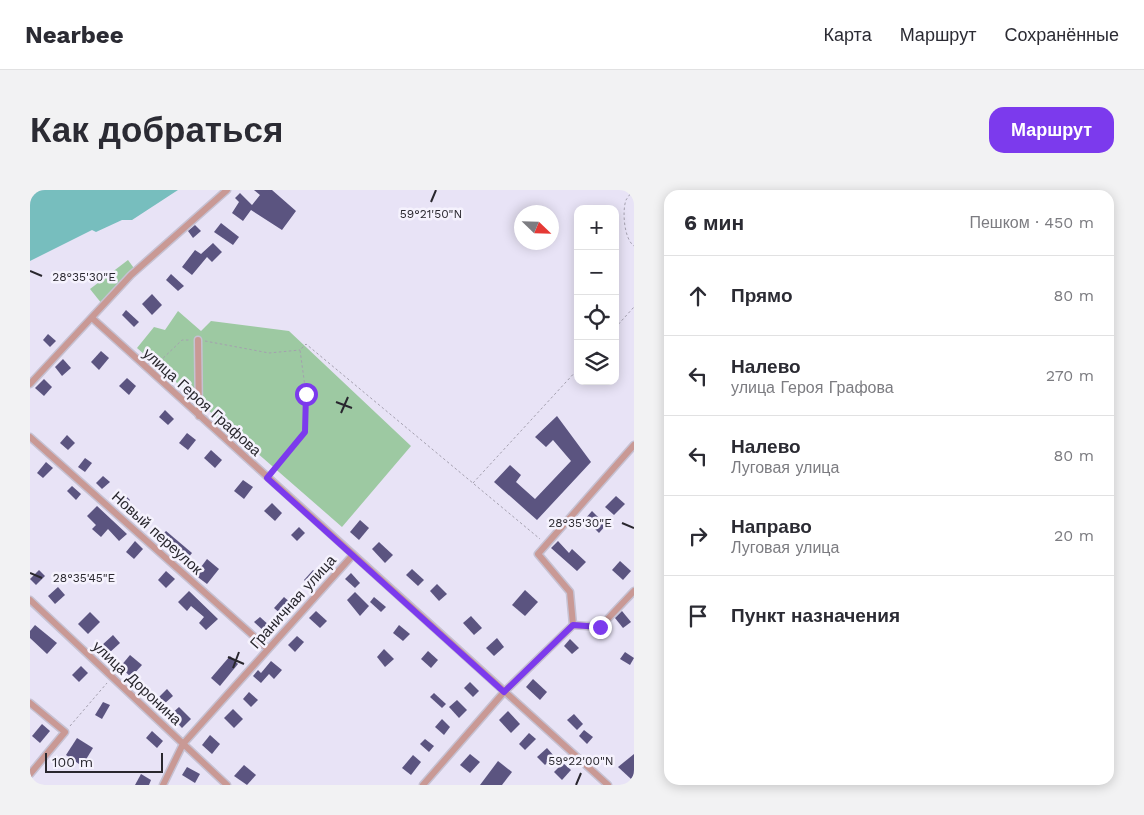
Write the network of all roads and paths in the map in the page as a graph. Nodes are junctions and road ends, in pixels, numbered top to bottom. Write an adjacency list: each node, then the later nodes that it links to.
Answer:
1 (226, 190): 5 (street)
2 (633, 190): 3 (path)
3 (634, 246)
4 (634, 307): 6 (path)
5 (92, 318): 9 (street, улица Героя Графова); 11 (street)
6 (619, 324)
7 (198, 340): 8 (path); 9 (path); 12 (street)
8 (300, 350): 15 (path); 16 (path)
9 (149, 371): 12 (street, улица Героя Графова)
10 (574, 373): 16 (path)
11 (30, 384)
12 (198, 416): 15 (street, улица Героя Графова)
13 (30, 437): 22 (street, Новый переулок)
14 (634, 445): 17 (street)
15 (267, 478): 18 (street, улица Героя Графова)
16 (473, 483): 17 (path)
17 (546, 544): 21 (street)
18 (352, 556): 22 (street, Граничная улица); 24 (street, улица Героя Графова)
19 (634, 591): 21 (street)
20 (30, 600): 23 (street, улица Доронина)
21 (573, 625): 24 (street)
22 (268, 649): 27 (street, Граничная улица)
23 (112, 677): 26 (path); 27 (street, улица Доронина)
24 (504, 692): 31 (street); 32 (street, улица Героя Графова)
25 (30, 703): 26 (street)
26 (65, 732): 28 (street)
27 (183, 744): 29 (street, Граничная улица); 30 (street, улица Доронина)
28 (30, 774)
29 (163, 785)
30 (226, 785)
31 (422, 785)
32 (608, 785)

